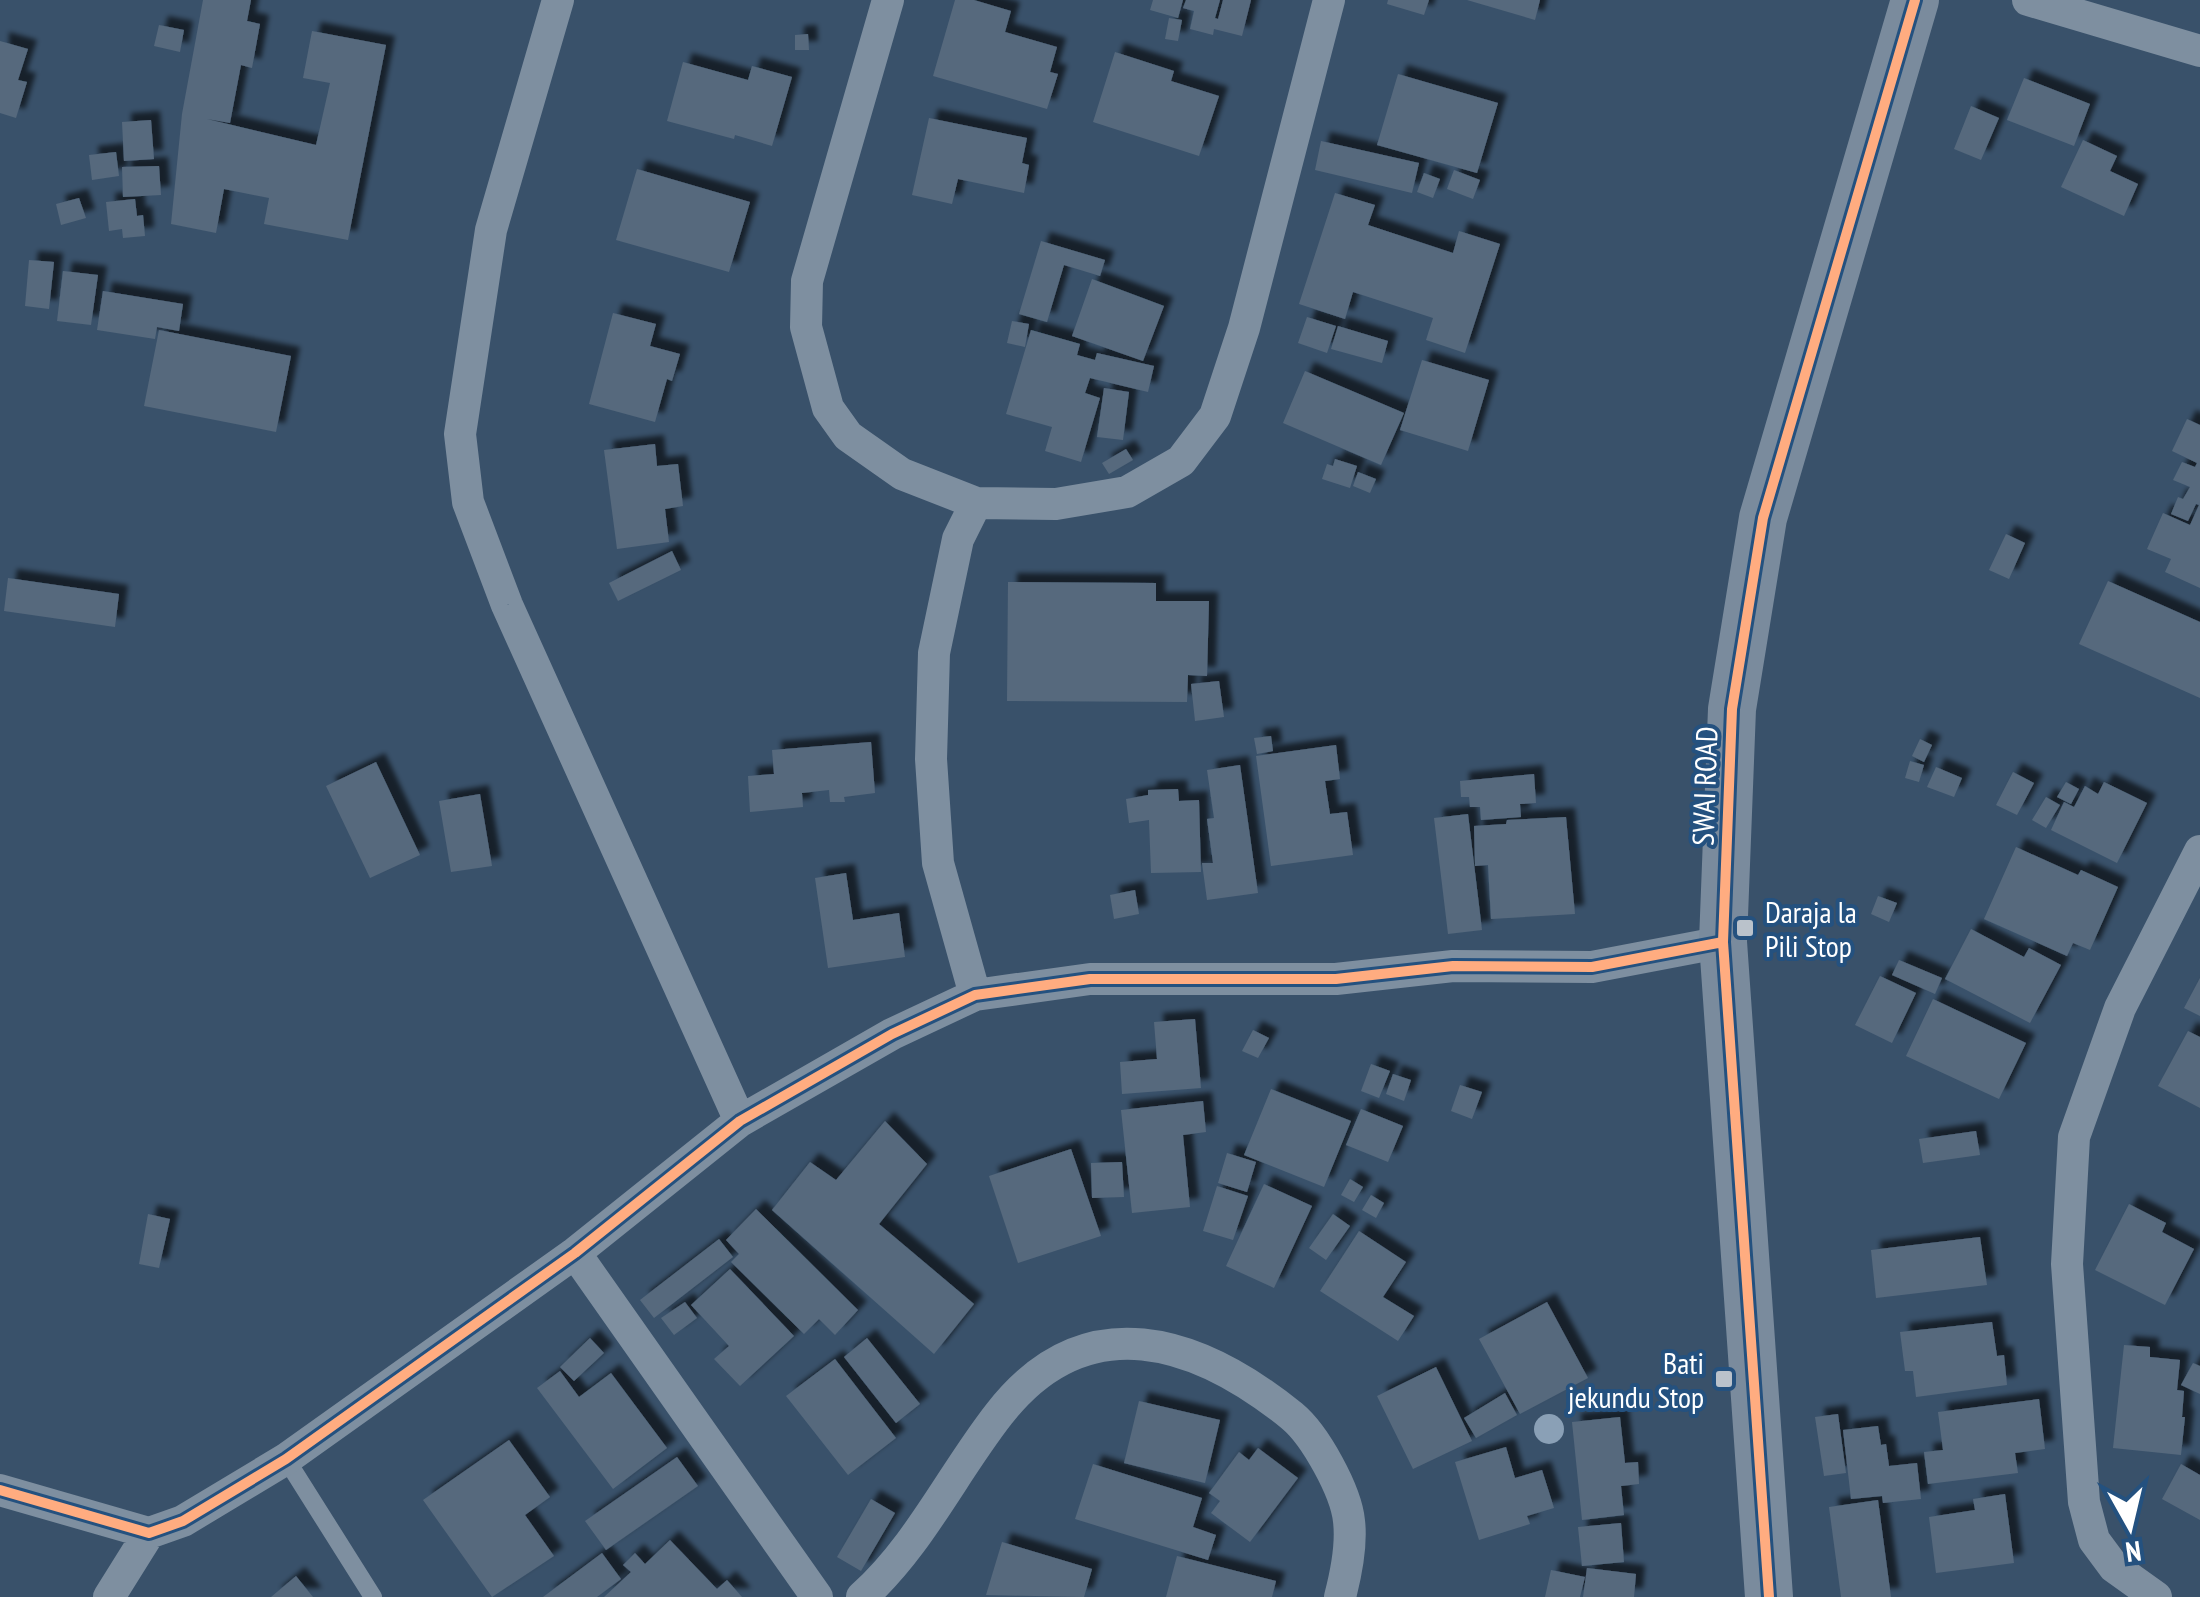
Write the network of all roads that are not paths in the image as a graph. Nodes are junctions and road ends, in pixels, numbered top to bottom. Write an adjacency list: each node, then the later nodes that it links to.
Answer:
1 (558, 0): 11 (street)
2 (888, 0): 7 (street)
3 (1329, 0): 7 (street)
4 (1915, 0): 9 (street, SWAI ROAD)
5 (2028, 0): 6 (street)
6 (2200, 52)
7 (976, 502): 10 (street)
8 (2200, 851): 16 (street)
9 (1724, 942): 10 (street); 22 (street, SWAI ROAD)
10 (975, 995): 11 (street)
11 (740, 1122): 12 (street)
12 (574, 1253): 13 (street); 19 (street)
13 (286, 1459): 15 (street); 18 (lane)
14 (0, 1490): 15 (street)
15 (149, 1533): 17 (street)
16 (2149, 1595)
17 (109, 1597)
18 (373, 1597)
19 (817, 1597)
20 (862, 1597): 21 (street)
21 (1340, 1597)
22 (1768, 1597)

